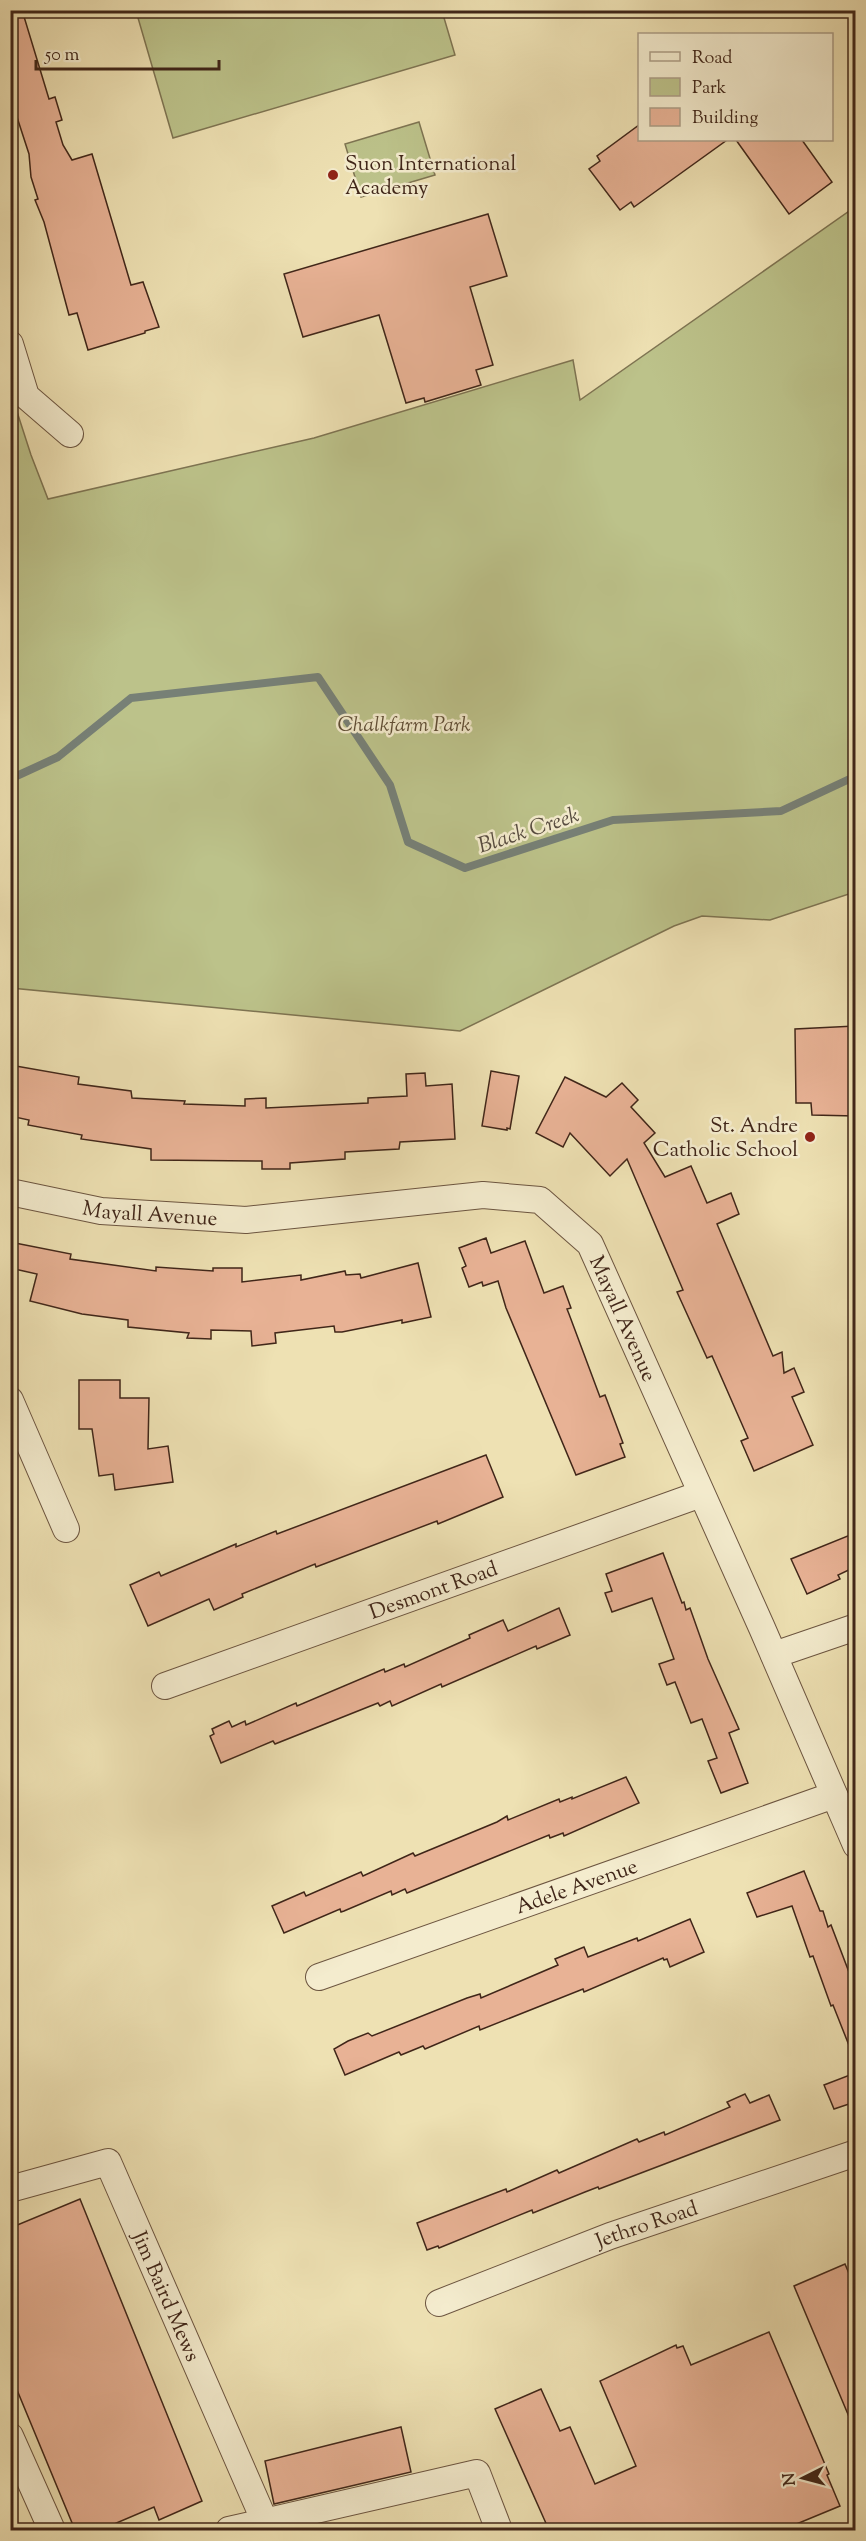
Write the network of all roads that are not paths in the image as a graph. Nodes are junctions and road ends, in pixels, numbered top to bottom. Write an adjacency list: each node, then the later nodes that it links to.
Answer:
1 (10, 344): 2 (street)
2 (70, 434)
3 (10, 1192): 5 (street, Mayall Avenue)
4 (10, 1400): 6 (street)
5 (701, 1494): 8 (street, Mayall Avenue); 9 (street, Desmont Road)
6 (66, 1529)
7 (855, 1627): 8 (street)
8 (774, 1655): 10 (street, Mayall Avenue)
9 (165, 1686)
10 (834, 1795): 11 (street, Mayall Avenue); 12 (street, Adele Avenue)
11 (855, 1845)
12 (319, 1977)
13 (855, 2153): 15 (street, Jethro Road)
14 (10, 2189): 17 (street, Jim Baird Mews)
15 (439, 2303)
16 (10, 2436): 18 (street)
17 (265, 2522): 19 (street); 20 (street)
18 (52, 2530)
19 (229, 2530)
20 (499, 2530)

